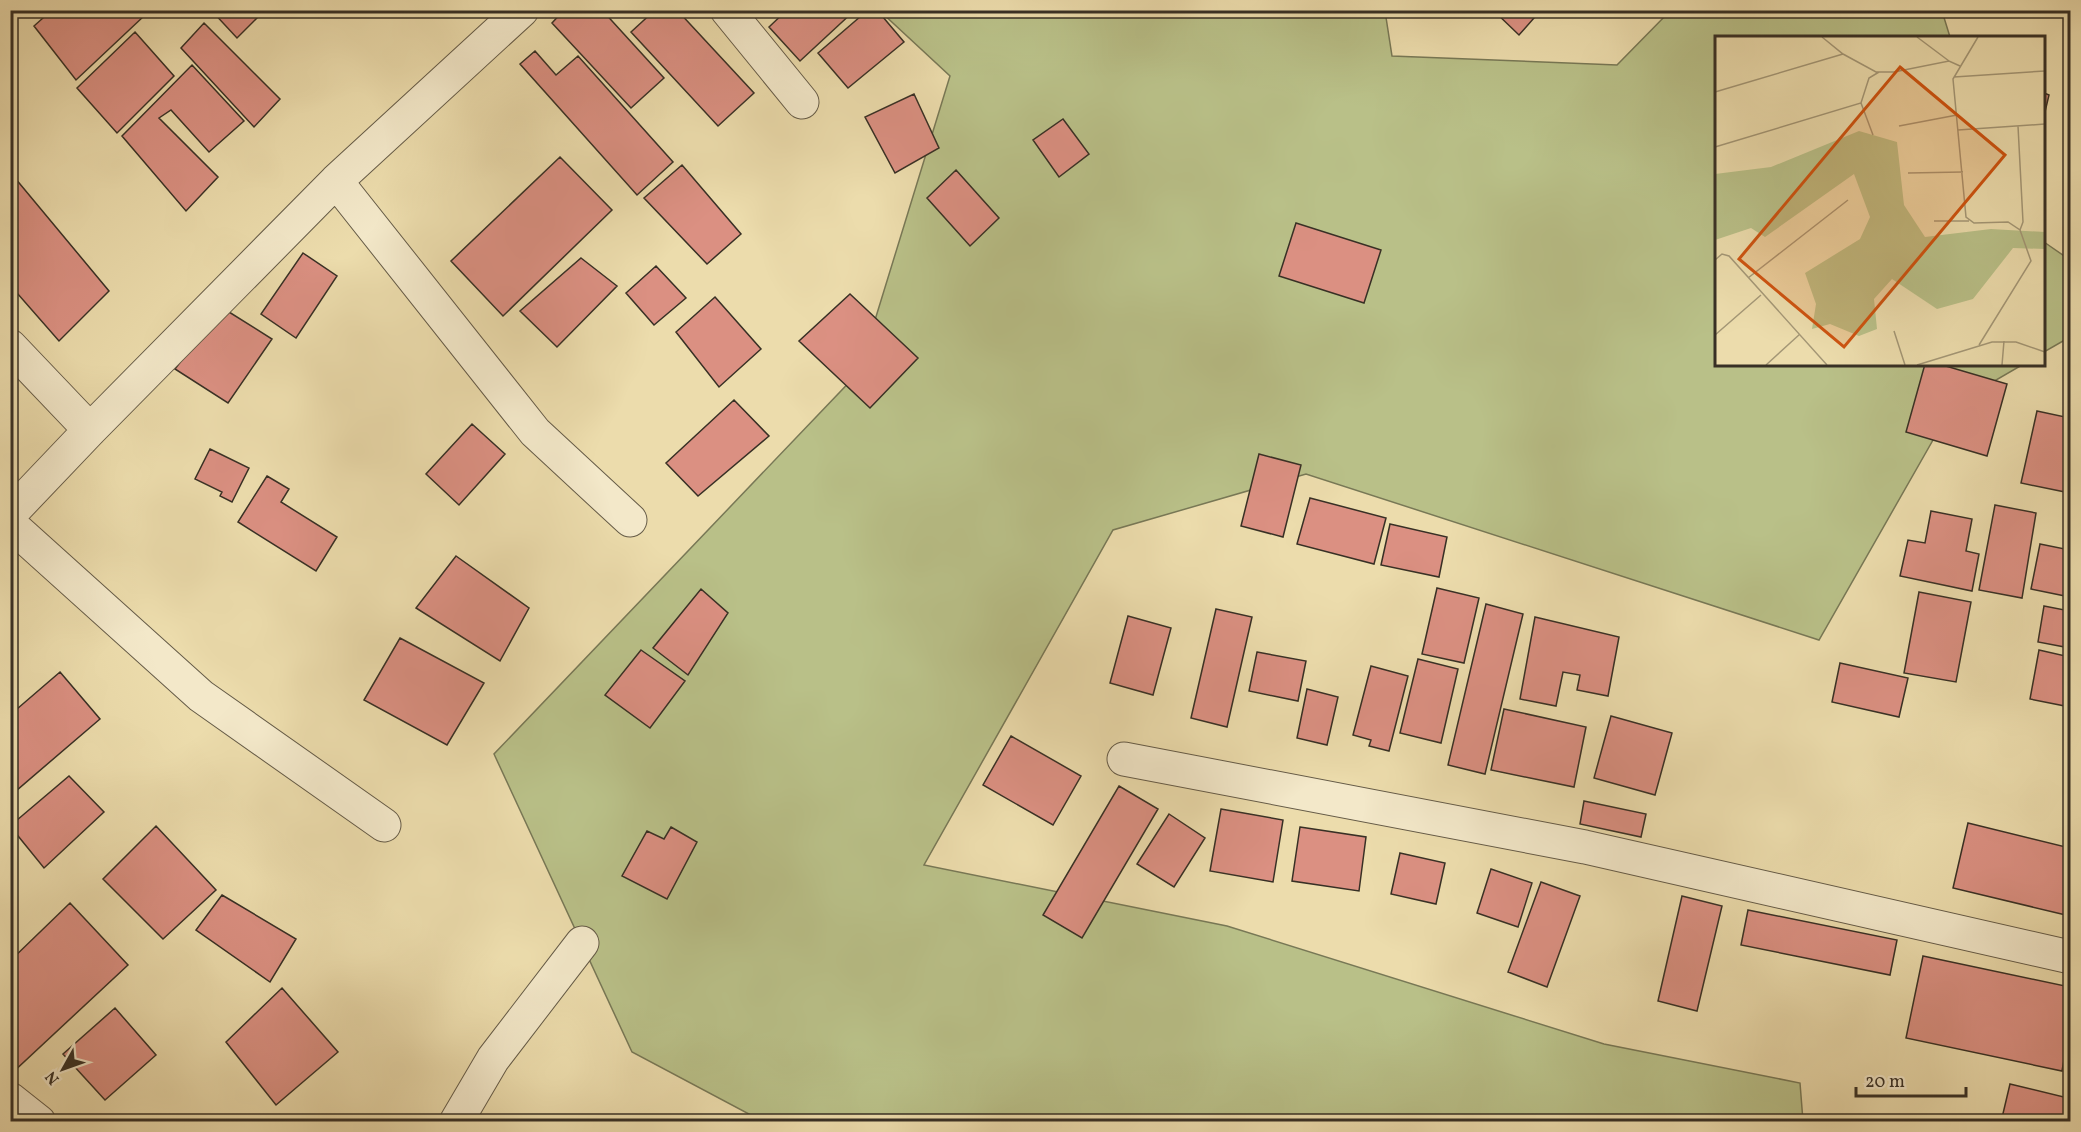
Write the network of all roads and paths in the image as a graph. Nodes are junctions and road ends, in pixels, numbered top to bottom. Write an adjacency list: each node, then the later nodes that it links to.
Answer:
1 (522, 10): 4 (street)
2 (727, 10): 3 (street)
3 (802, 102)
4 (336, 181): 6 (street); 8 (street)
5 (10, 346): 6 (street)
6 (90, 430): 7 (street)
7 (10, 514)
8 (630, 520)
9 (10, 524): 11 (street)
10 (1124, 759): 13 (street)
11 (384, 825)
12 (582, 944): 16 (street)
13 (2070, 957)
14 (10, 1099): 15 (street)
15 (39, 1122)
16 (456, 1122)

